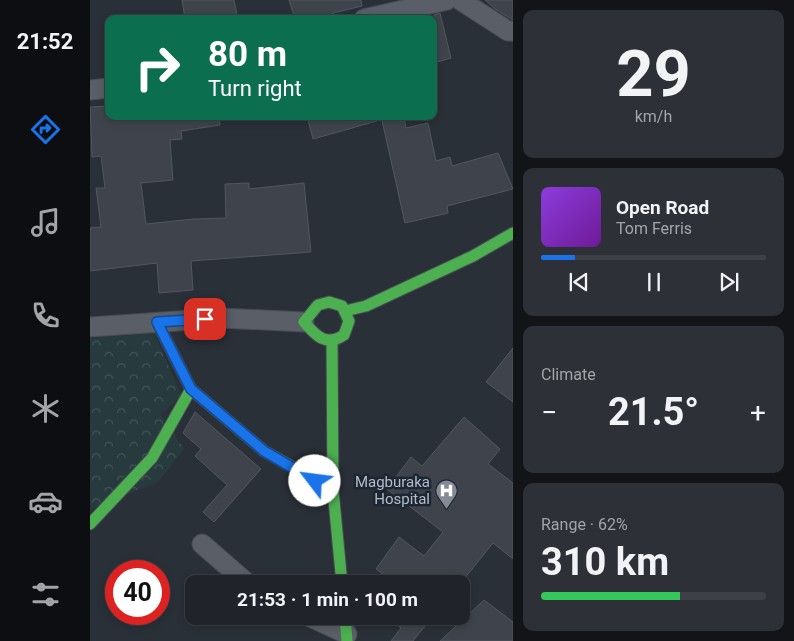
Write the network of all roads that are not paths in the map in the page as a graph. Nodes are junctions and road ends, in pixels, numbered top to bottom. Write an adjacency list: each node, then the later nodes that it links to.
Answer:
1 (447, 0): 3 (street)
2 (460, 0): 4 (street)
3 (381, 15)
4 (513, 31)
5 (105, 88): 6 (street)
6 (90, 90)
7 (513, 232): 8 (street)
8 (345, 311): 10 (street); 12 (street)
9 (157, 322): 10 (street); 11 (street); 13 (street)
10 (304, 322): 12 (street)
11 (90, 326)
12 (332, 341): 14 (street)
13 (191, 389): 14 (street); 15 (street)
14 (332, 490): 18 (street)
15 (90, 524)
16 (202, 544): 17 (street)
17 (238, 575)
18 (341, 575)
19 (331, 625): 20 (street)
20 (346, 631)

